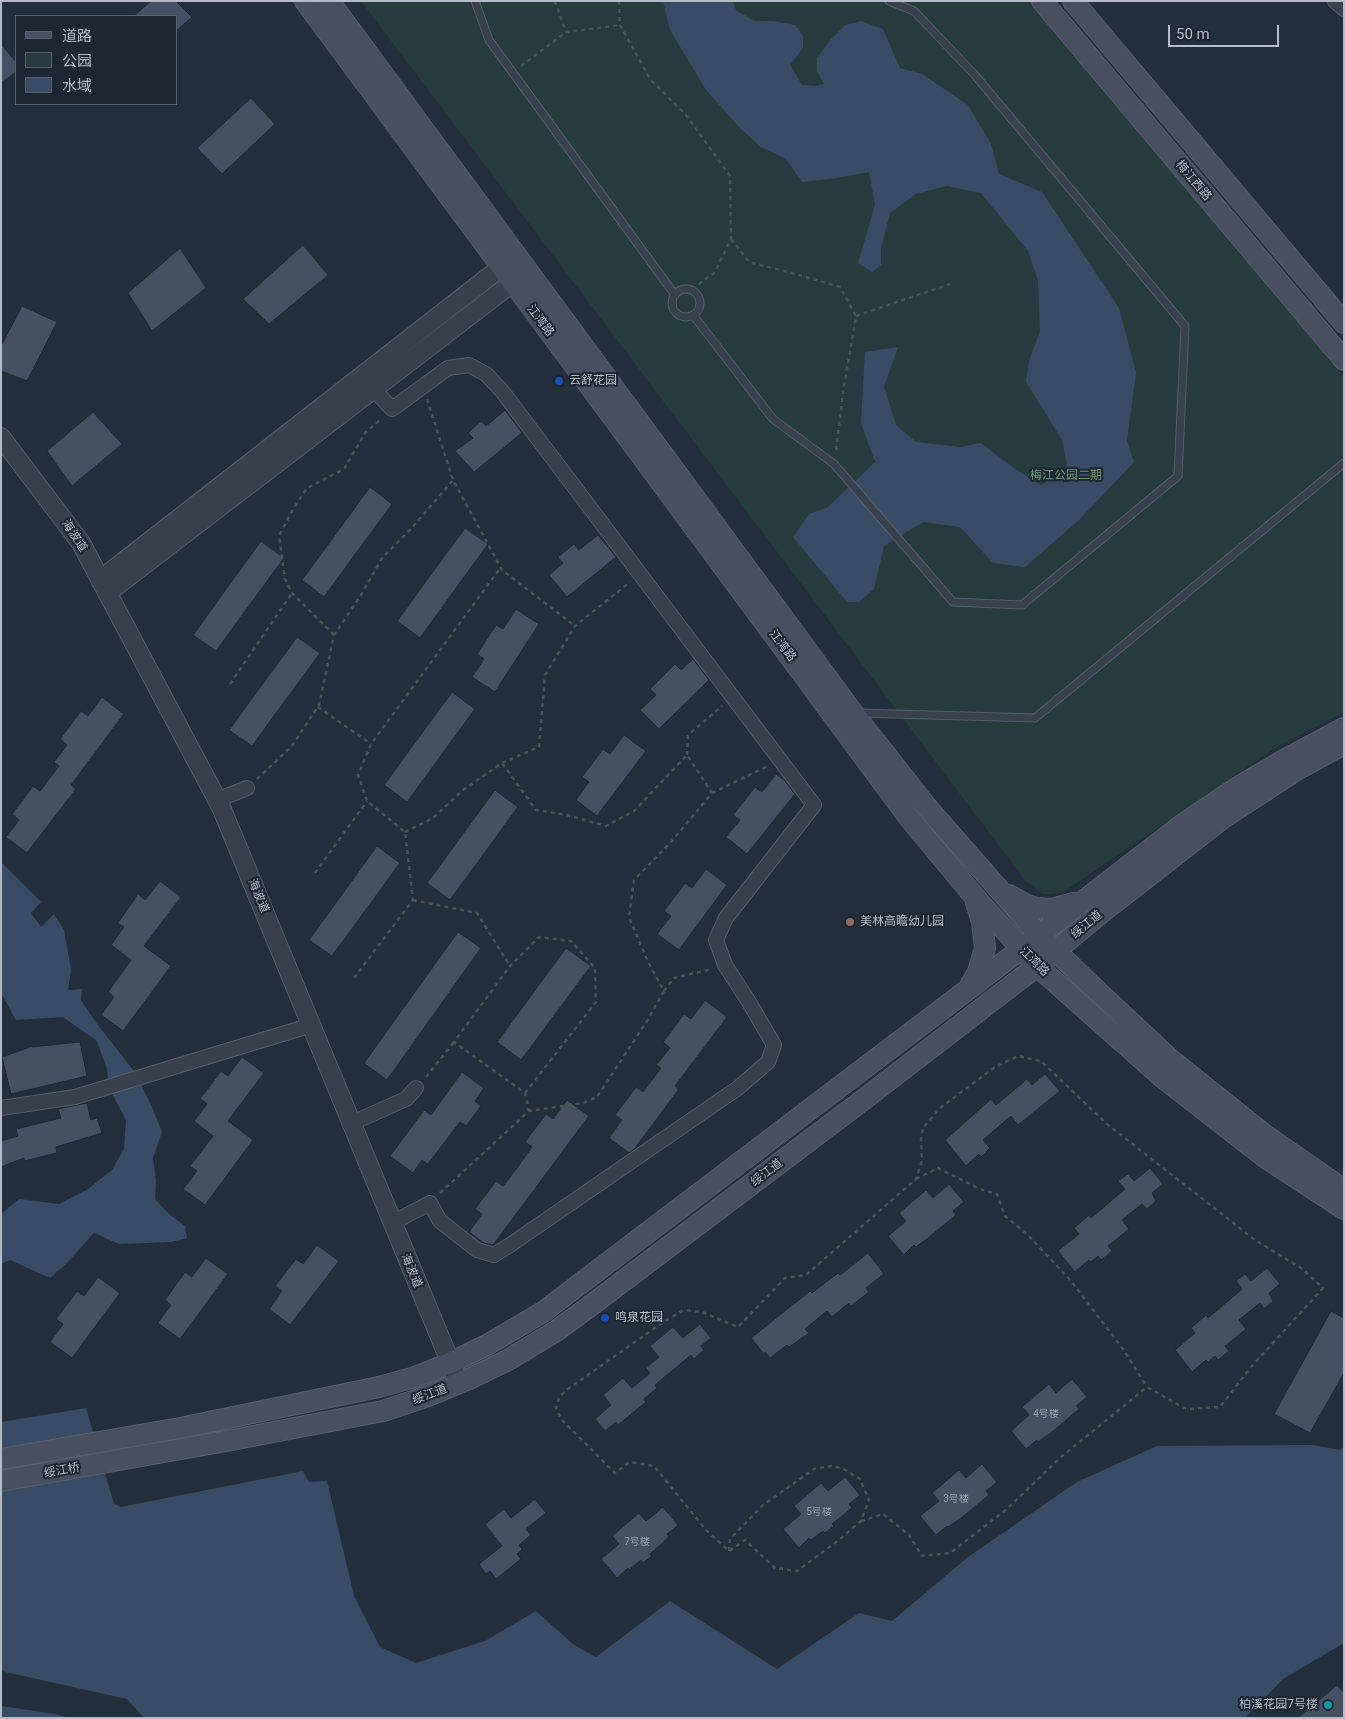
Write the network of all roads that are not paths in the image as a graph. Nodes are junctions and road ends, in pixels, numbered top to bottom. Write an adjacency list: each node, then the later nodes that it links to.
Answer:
1 (305, 1): 9 (main road, 江湾路)
2 (329, 1): 9 (main road, 江湾路)
3 (475, 1): 10 (lane)
4 (889, 1): 11 (lane)
5 (1042, 1): 13 (main road, 梅江西路)
6 (1073, 1): 12 (main road, 梅江西路)
7 (1335, 1): 8 (street)
8 (1344, 9)
9 (514, 270): 15 (street); 16 (street); 20 (main road, 江湾路); 26 (main road, 江湾路)
10 (675, 295): 11 (lane); 11 (lane)
11 (693, 315)
12 (1343, 321): 13 (street)
13 (1327, 340): 14 (main road, 梅江西路)
14 (1344, 360)
15 (361, 376): 16 (street); 19 (street)
16 (374, 389): 19 (street); 42 (street)
17 (1, 437): 19 (street, 海波道)
18 (1344, 462): 20 (lane)
19 (103, 586): 24 (street, 海波道)
20 (852, 713): 25 (main road, 江湾路)
21 (1344, 728): 27 (main road, 绥江道)
22 (1344, 744): 28 (main road, 绥江道)
23 (247, 788): 24 (street)
24 (217, 800): 36 (street, 海波道)
25 (992, 882): 27 (main road); 29 (main road); 30 (main road, 江湾路)
26 (974, 896): 29 (main road); 31 (main road, 江湾路); 34 (main road)
27 (1088, 896): 30 (main road, 绥江道)
28 (1102, 913): 30 (main road); 32 (main road, 绥江道)
29 (1008, 919): 30 (main road); 31 (main road)
30 (1039, 930): 31 (main road, 绥江道); 32 (main road, 江湾路)
31 (1015, 948): 33 (main road, 江湾路); 34 (main road, 绥江道); 35 (main road)
32 (1055, 950): 33 (main road, 绥江道); 40 (main road, 江湾路)
33 (1037, 966): 35 (main road, 绥江道); 41 (main road, 江湾路)
34 (969, 988): 43 (main road, 绥江道)
35 (985, 1006): 44 (main road, 绥江道)
36 (312, 1025): 38 (street); 39 (street, 海波道)
37 (416, 1088): 39 (street)
38 (1, 1108)
39 (352, 1123): 42 (street, 海波道)
40 (1344, 1190)
41 (1344, 1210)
42 (392, 1223): 43 (street, 海波道)
43 (450, 1363): 44 (street, 海波道); 45 (main road, 绥江道)
44 (459, 1384): 47 (main road, 绥江道)
45 (119, 1438): 46 (main road, 绥江桥)
46 (1, 1459)
47 (123, 1460): 48 (main road, 绥江桥)
48 (1, 1481)

